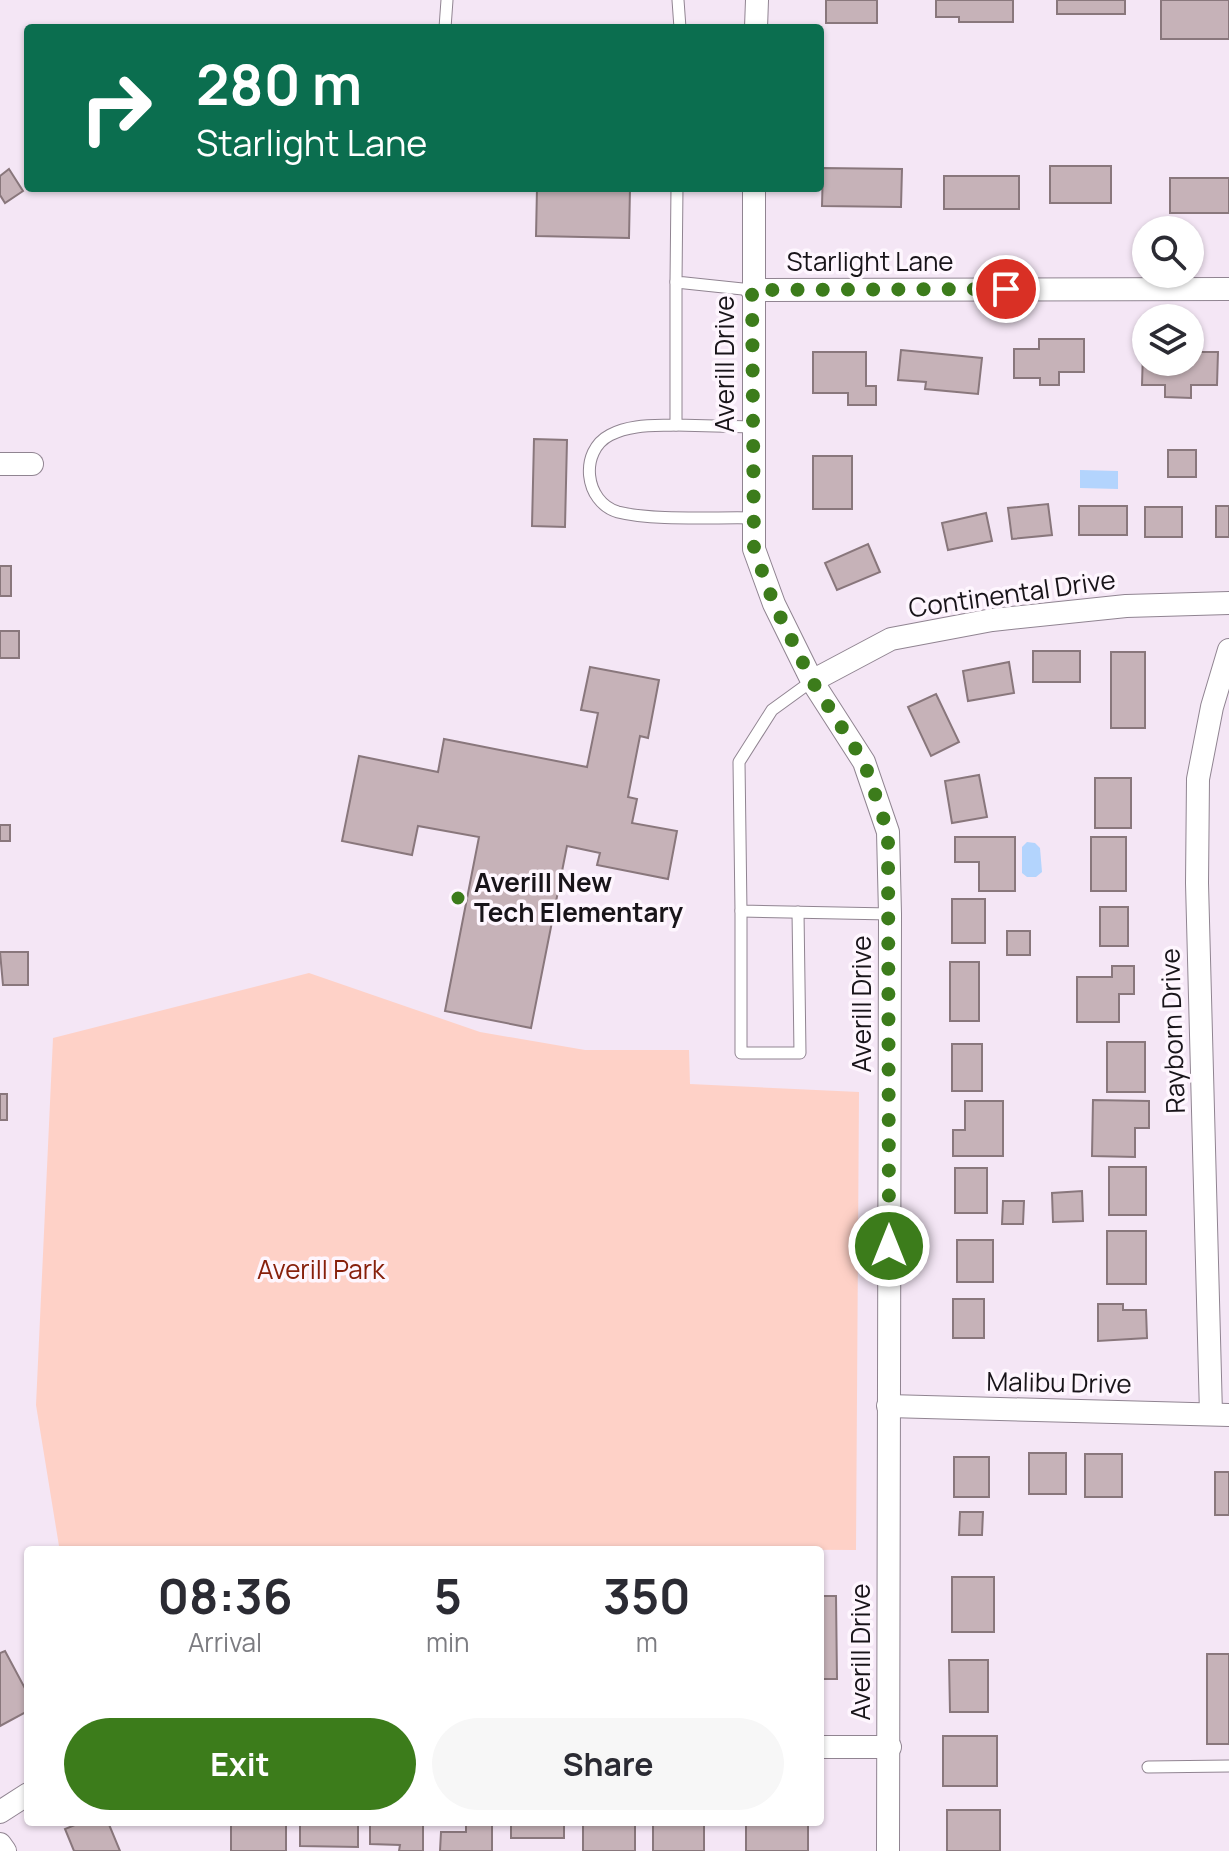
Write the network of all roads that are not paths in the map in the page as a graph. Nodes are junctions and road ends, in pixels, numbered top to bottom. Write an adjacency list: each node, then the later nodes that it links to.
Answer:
1 (447, 0): 4 (lane)
2 (678, 0): 5 (lane)
3 (757, 0): 6 (street)
4 (445, 24)
5 (680, 24)
6 (756, 24)
7 (677, 192): 9 (lane)
8 (754, 192): 11 (street, Averill Drive)
9 (676, 282): 11 (lane); 12 (lane)
10 (1229, 289): 11 (street, Starlight Lane)
11 (752, 290): 13 (street, Averill Drive)
12 (676, 425): 13 (lane); 16 (lane)
13 (753, 427): 16 (street, Averill Drive)
14 (0, 464): 15 (street)
15 (32, 464)
16 (754, 518): 19 (street, Averill Drive)
17 (1229, 603): 19 (street, Continental Drive)
18 (1229, 650): 24 (street, Rayborn Drive)
19 (812, 681): 20 (lane); 22 (street, Averill Drive)
20 (741, 911): 21 (lane); 21 (lane)
21 (798, 912): 22 (lane)
22 (890, 914): 23 (street, Averill Drive)
23 (888, 1406): 24 (street, Malibu Drive); 26 (street, Averill Drive)
24 (1220, 1414)
25 (824, 1747): 26 (street)
26 (890, 1747): 33 (street, Averill Drive)
27 (1229, 1766): 28 (lane)
28 (1148, 1767)
29 (24, 1797): 30 (street)
30 (0, 1812)
31 (0, 1844): 32 (street)
32 (5, 1851)
33 (888, 1851)

